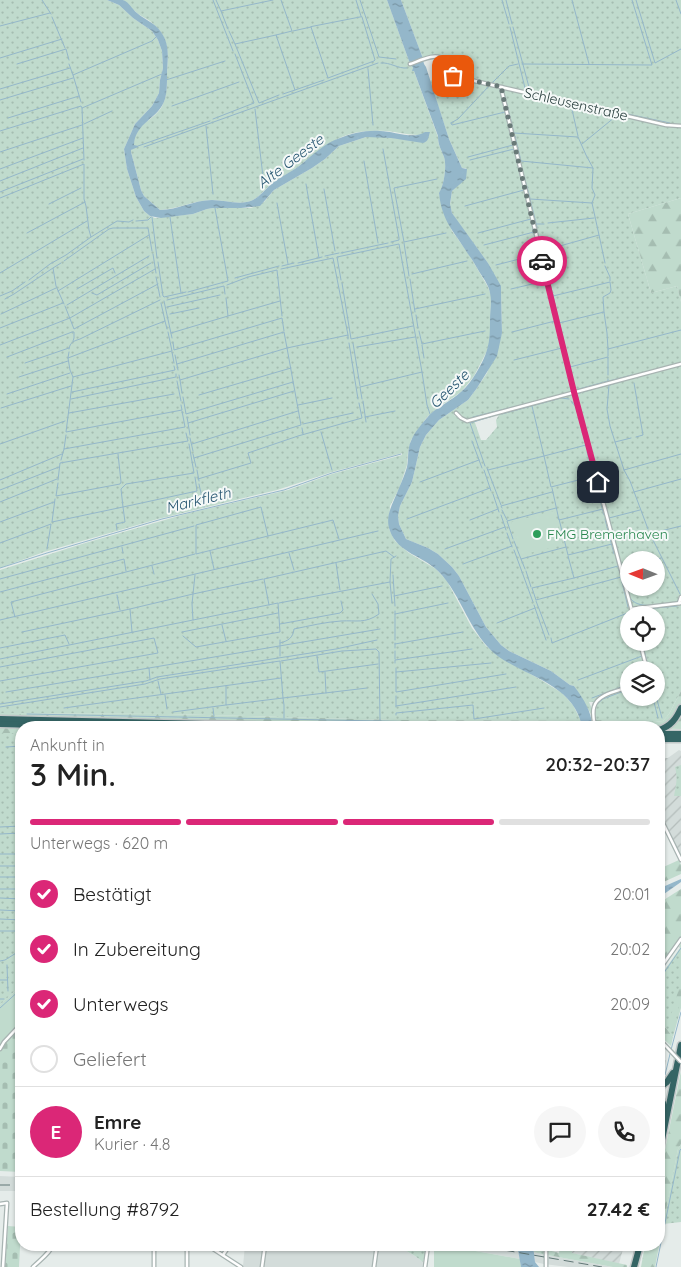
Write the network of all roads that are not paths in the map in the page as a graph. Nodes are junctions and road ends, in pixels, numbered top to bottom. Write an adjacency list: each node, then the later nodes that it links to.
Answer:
1 (410, 64): 2 (street, Schleusenstraße)
2 (502, 87): 3 (street, Schleusenstraße); 5 (street)
3 (681, 126)
4 (681, 364): 5 (street)
5 (574, 392): 6 (street); 9 (street)
6 (456, 413)
7 (681, 598): 8 (street)
8 (680, 603): 10 (street)
9 (630, 606)
10 (656, 606)
11 (620, 690): 15 (street)
12 (681, 708): 18 (highway)
13 (0, 719): 14 (highway)
14 (81, 721)
15 (594, 721)
16 (0, 724): 17 (highway)
17 (15, 724)
18 (665, 728)
19 (665, 733): 20 (highway)
20 (681, 734)
21 (665, 739): 22 (highway)
22 (681, 739)
23 (665, 827): 24 (street)
24 (681, 860)
25 (681, 939): 26 (street)
26 (665, 962)
27 (15, 1030): 30 (street)
28 (665, 1045): 31 (street, bridge)
29 (681, 1045): 32 (highway)
30 (0, 1048)
31 (681, 1062)
32 (675, 1070): 33 (highway); 34 (highway)
33 (665, 1084)
34 (665, 1122)
35 (0, 1204): 47 (street)
36 (48, 1251): 48 (street)
37 (154, 1251): 49 (street)
38 (187, 1251): 50 (street)
39 (216, 1251): 46 (street)
40 (225, 1251): 46 (street)
41 (264, 1251): 52 (street)
42 (376, 1251): 53 (street)
43 (427, 1251): 54 (street)
44 (546, 1251): 55 (street)
45 (638, 1251): 56 (highway)
46 (222, 1255): 51 (street)
47 (3, 1267)
48 (33, 1267)
49 (154, 1267)
50 (187, 1267)
51 (241, 1267)
52 (262, 1267)
53 (374, 1267)
54 (425, 1267)
55 (546, 1267)
56 (634, 1267)

